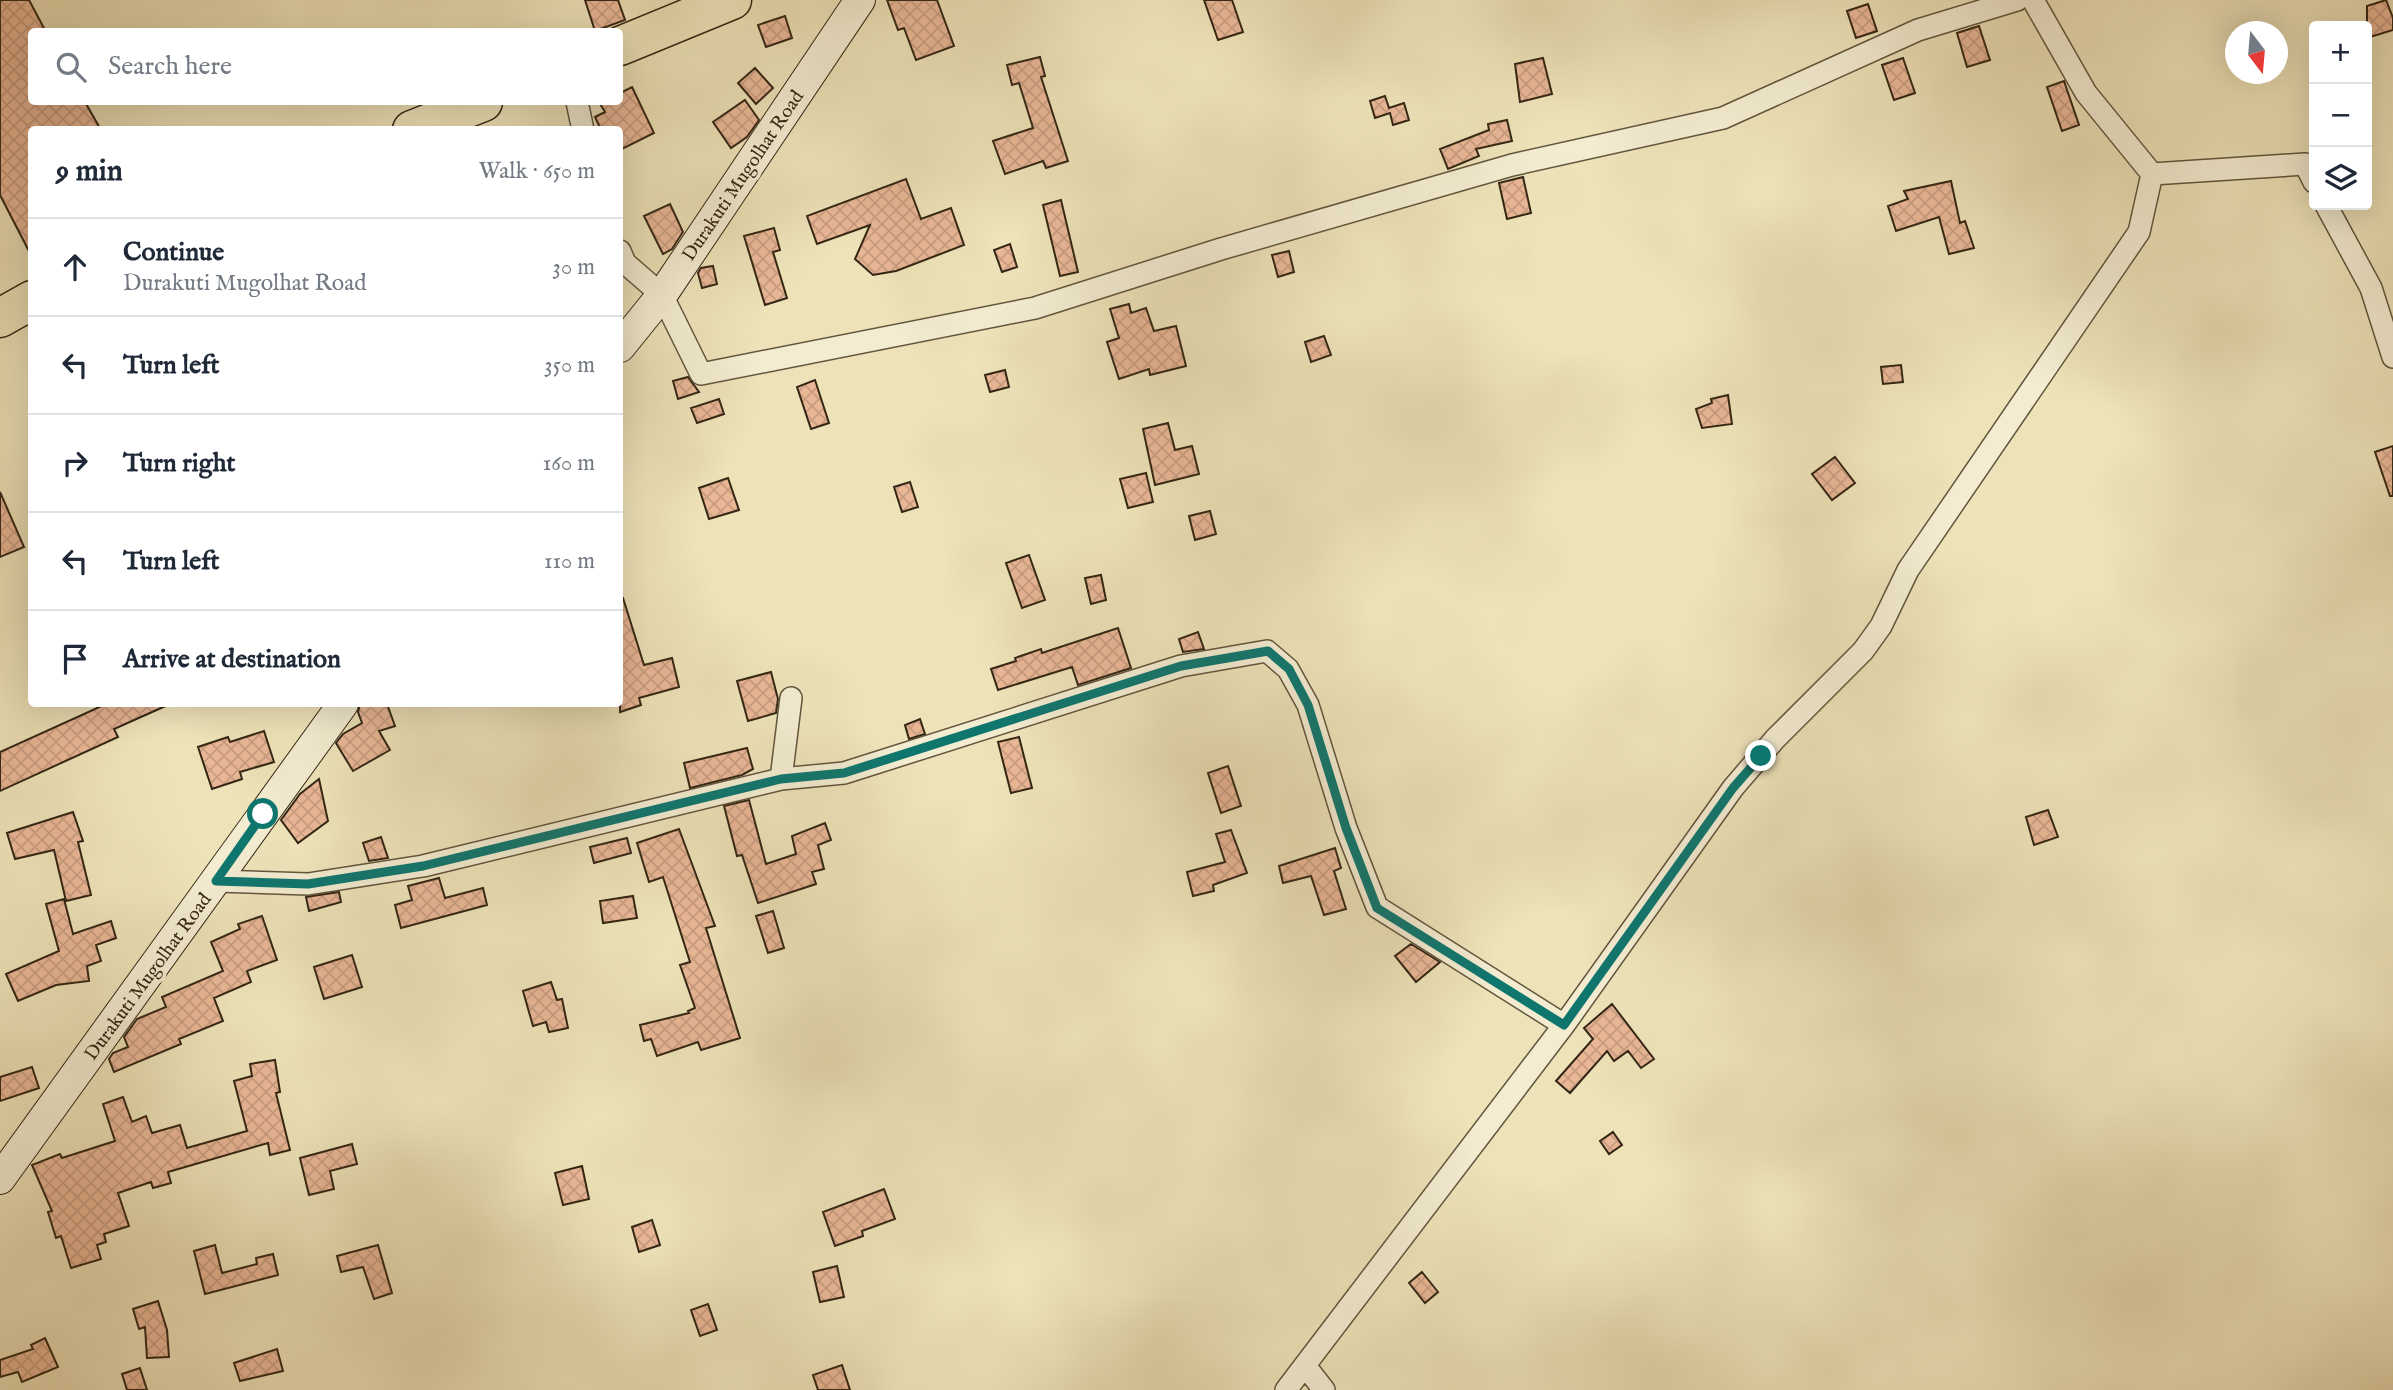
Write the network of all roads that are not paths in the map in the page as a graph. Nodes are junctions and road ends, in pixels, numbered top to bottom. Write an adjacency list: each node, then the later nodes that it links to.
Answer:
1 (732, 0): 5 (highway)
2 (860, 0): 14 (main road, Durakuti Mugolhat Road)
3 (2017, 0): 14 (street)
4 (2033, 0): 11 (street)
5 (623, 45)
6 (475, 105): 8 (highway)
7 (578, 105): 9 (street)
8 (422, 126)
9 (582, 126)
10 (2309, 172): 11 (street)
11 (2152, 174): 23 (street)
12 (2329, 210): 18 (street)
13 (623, 258): 14 (street)
14 (662, 295): 17 (main road, Durakuti Mugolhat Road)
15 (28, 302): 16 (highway)
16 (0, 318)
17 (623, 343)
18 (2393, 358)
19 (791, 698): 21 (street)
20 (341, 707): 22 (main road, Durakuti Mugolhat Road)
21 (781, 779): 22 (street); 23 (street)
22 (216, 881): 24 (main road, Durakuti Mugolhat Road)
23 (1564, 1025): 25 (street)
24 (0, 1180)
25 (1306, 1367): 26 (street); 27 (street)
26 (1286, 1390)
27 (1324, 1390)

